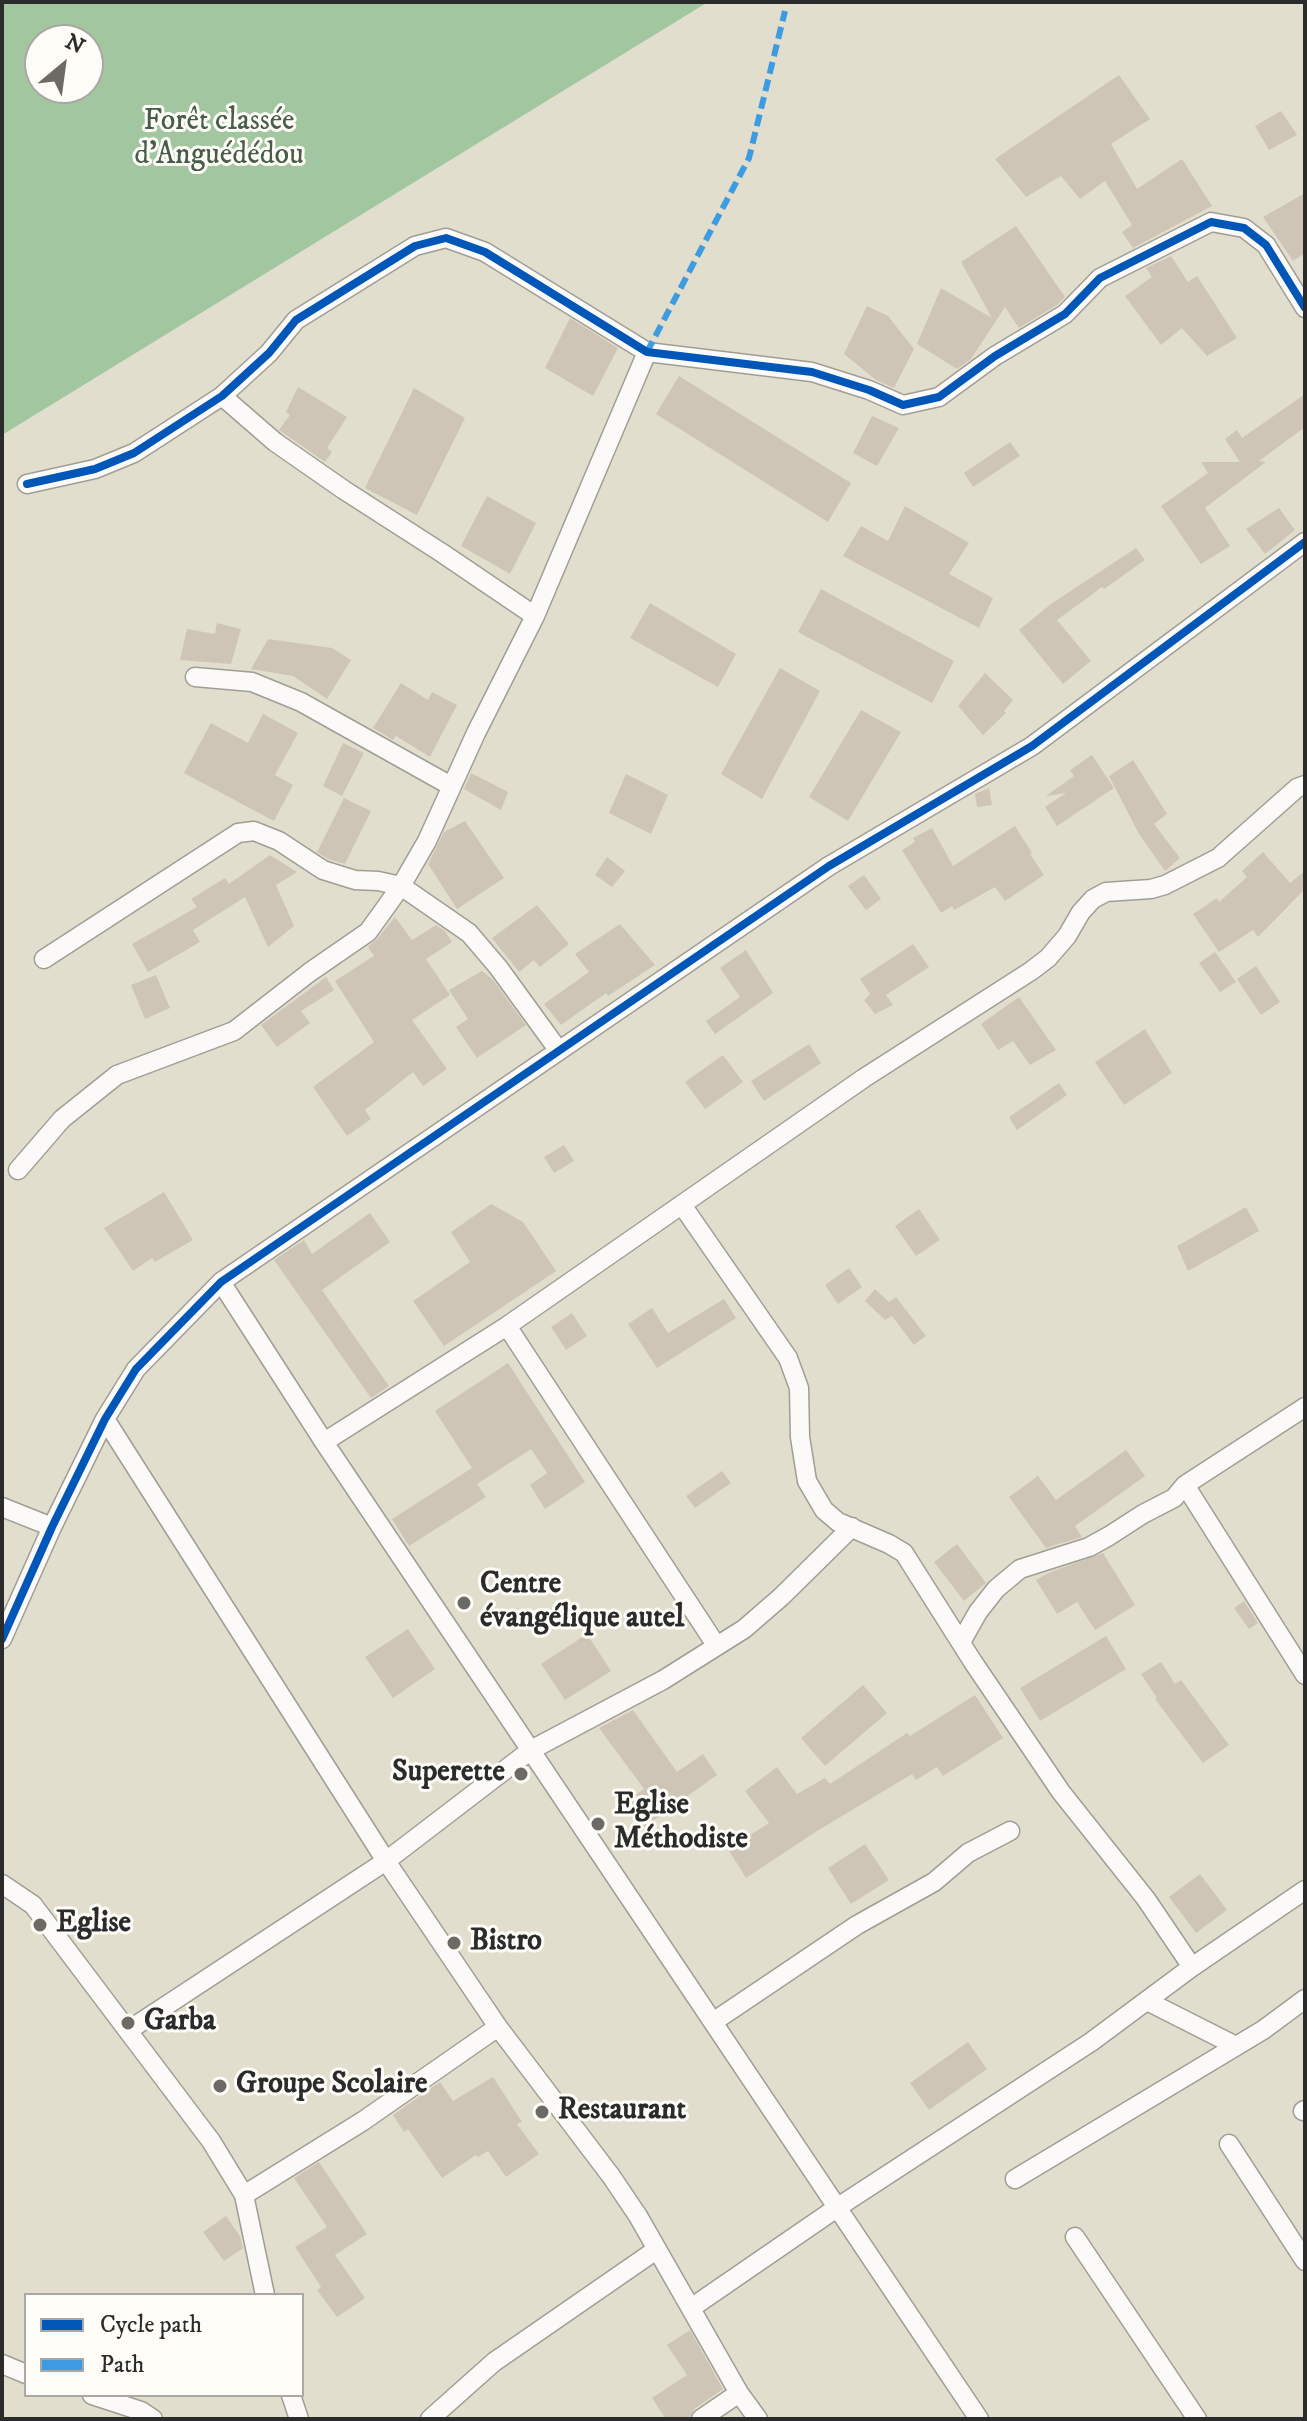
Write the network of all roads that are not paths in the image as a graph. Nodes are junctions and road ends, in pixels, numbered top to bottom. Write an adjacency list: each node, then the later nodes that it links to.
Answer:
1 (1305, 308): 2 (street)
2 (647, 352): 3 (street); 6 (street)
3 (222, 396): 4 (street); 6 (street)
4 (27, 484)
5 (1305, 542): 12 (street)
6 (535, 616): 9 (street)
7 (195, 677): 9 (street)
8 (1305, 785): 14 (street)
9 (451, 786): 10 (street)
10 (401, 886): 11 (street); 12 (street); 13 (street)
11 (44, 959)
12 (559, 1051): 15 (street)
13 (18, 1170)
14 (682, 1205): 16 (street); 23 (street)
15 (221, 1282): 18 (street); 19 (street)
16 (507, 1326): 19 (street); 26 (street)
17 (1305, 1407): 20 (street)
18 (105, 1419): 22 (street); 30 (street)
19 (324, 1442): 28 (street)
20 (1185, 1485): 25 (street); 27 (street)
21 (2, 1507): 22 (street)
22 (52, 1527): 24 (street)
23 (852, 1527): 25 (street); 26 (street)
24 (2, 1639)
25 (961, 1642): 33 (street)
26 (716, 1645): 28 (street)
27 (1305, 1675)
28 (531, 1750): 30 (street); 36 (street)
29 (1010, 1831): 36 (street)
30 (386, 1861): 38 (street); 39 (street)
31 (2, 1884): 39 (street)
32 (1305, 1890): 33 (street)
33 (1192, 1967): 34 (street)
34 (1147, 2001): 40 (street); 44 (street)
35 (1300, 2003): 37 (street); 40 (street)
36 (713, 2022): 44 (street)
37 (1305, 2024)
38 (498, 2027): 43 (street); 47 (street)
39 (129, 2030): 43 (street)
40 (1236, 2046): 42 (street)
41 (1229, 2144): 45 (street)
42 (1015, 2179)
43 (244, 2195): 49 (street)
44 (838, 2207): 50 (street); 61 (street)
45 (1298, 2232): 48 (street)
46 (1075, 2237): 62 (street)
47 (656, 2250): 50 (street); 58 (street)
48 (1305, 2261)
49 (265, 2293)
50 (691, 2308): 53 (street)
51 (2, 2364): 52 (street)
52 (24, 2373)
53 (739, 2393): 59 (street); 60 (street)
54 (98, 2397): 56 (street)
55 (292, 2397): 57 (street)
56 (153, 2419)
57 (299, 2419)
58 (430, 2419)
59 (701, 2419)
60 (758, 2419)
61 (979, 2419)
62 (1197, 2419)

